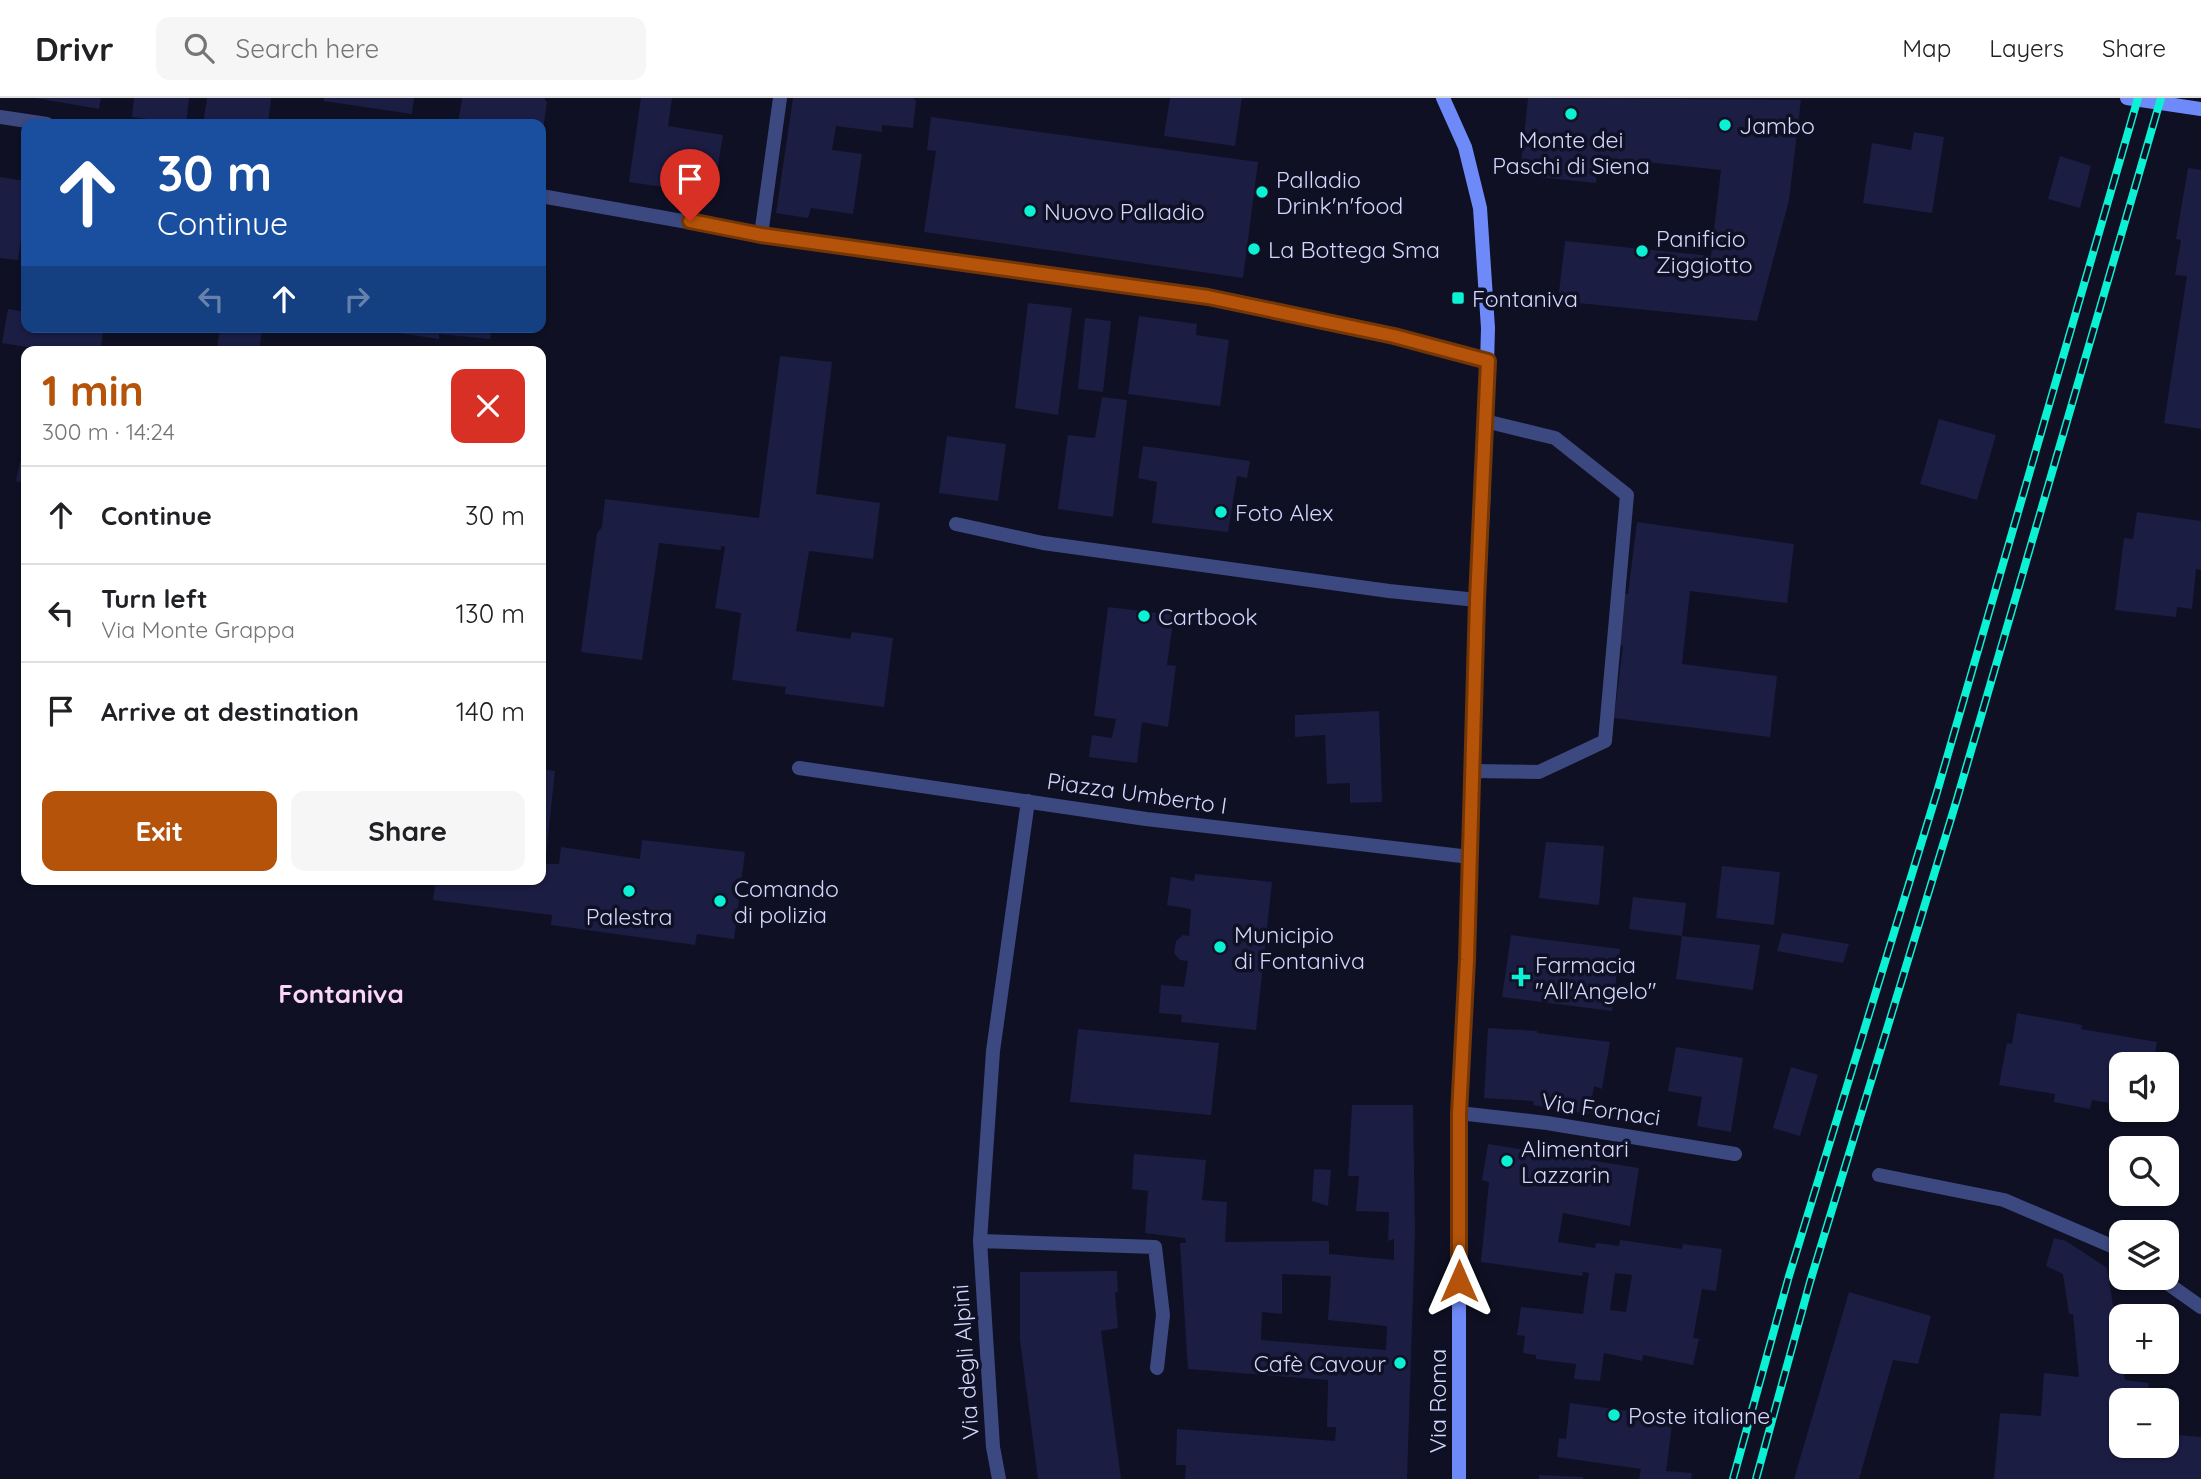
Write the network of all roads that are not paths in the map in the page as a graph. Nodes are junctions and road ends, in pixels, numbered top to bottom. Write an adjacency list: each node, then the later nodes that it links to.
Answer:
1 (780, 98): 8 (street)
2 (1443, 98): 9 (main road, Via Roma)
3 (2127, 98): 4 (main road)
4 (2201, 109)
5 (0, 117): 6 (street)
6 (21, 120)
7 (546, 197): 8 (street)
8 (761, 235): 9 (street)
9 (1488, 361): 10 (main road, Via Roma)
10 (1485, 421): 12 (main road, Via Roma); 14 (street)
11 (956, 524): 12 (street)
12 (1477, 600): 14 (main road, Via Roma)
13 (799, 768): 15 (street, Piazza Umberto I)
14 (1474, 771): 16 (main road, Via Roma)
15 (1028, 801): 16 (street, Piazza Umberto I); 20 (street, Via degli Alpini)
16 (1471, 857): 17 (main road, Via Roma)
17 (1459, 1114): 18 (street, Via Fornaci); 26 (main road, Via Roma)
18 (1735, 1154)
19 (1879, 1175): 21 (street)
20 (980, 1241): 24 (street); 25 (street, Via degli Alpini)
21 (2109, 1245)
22 (2177, 1290): 23 (street)
23 (2201, 1307)
24 (1157, 1368)
25 (999, 1479)
26 (1459, 1479)

